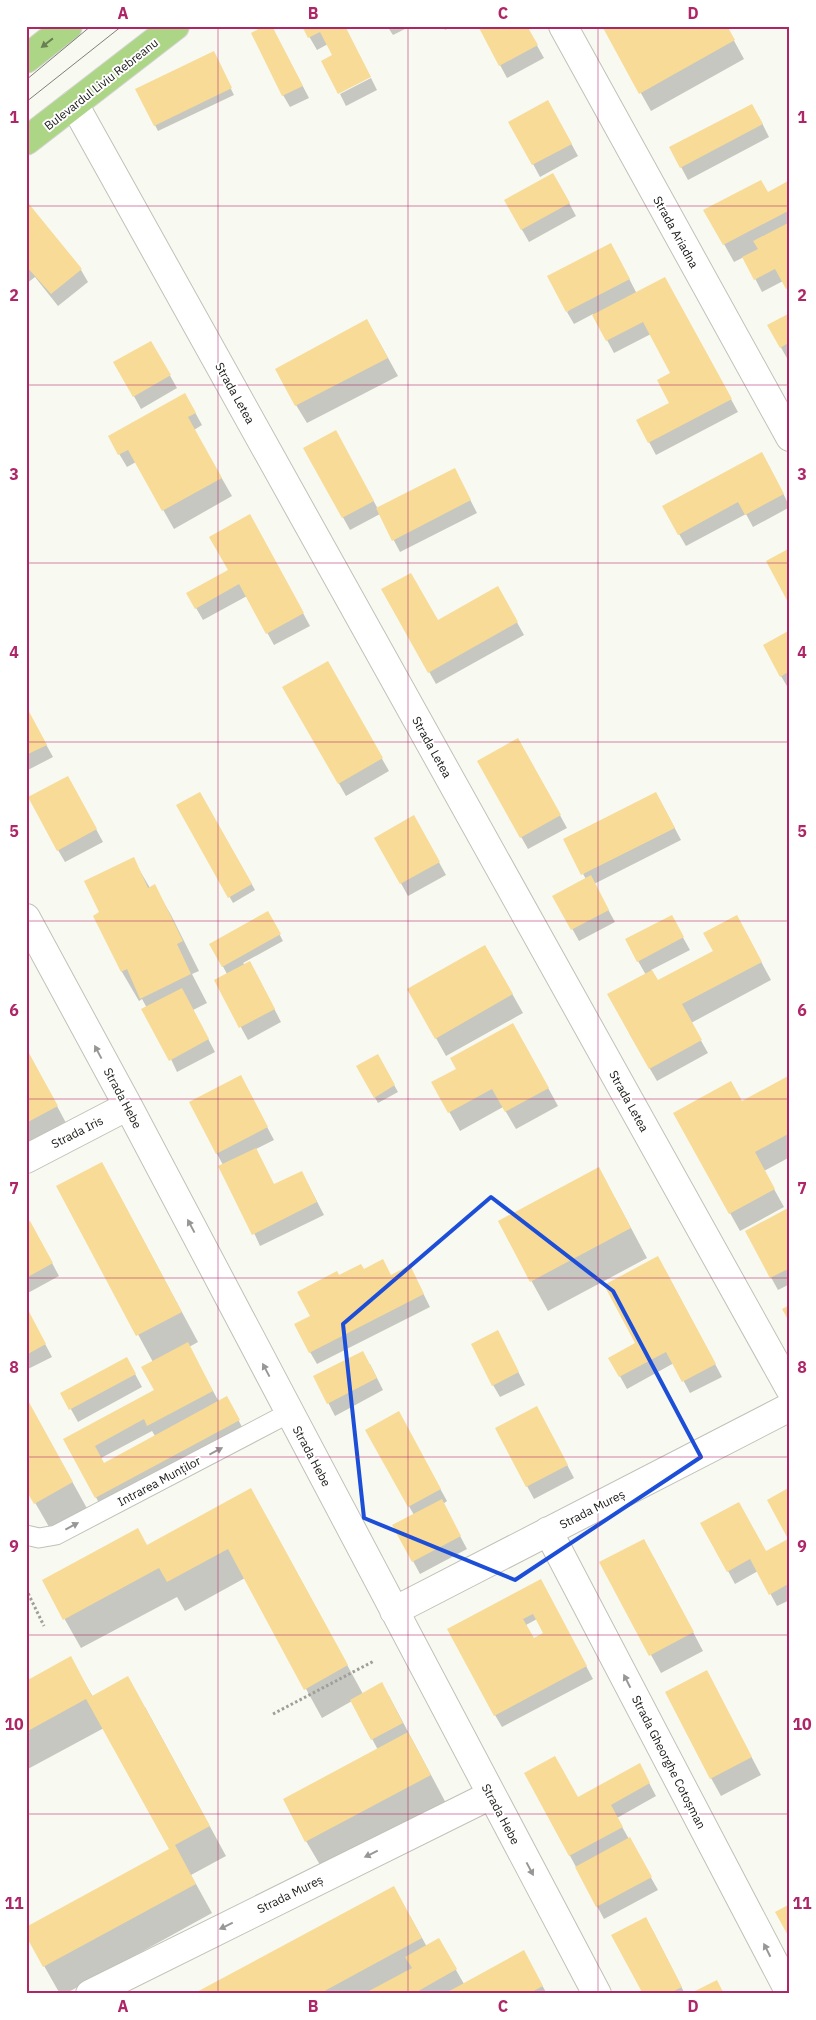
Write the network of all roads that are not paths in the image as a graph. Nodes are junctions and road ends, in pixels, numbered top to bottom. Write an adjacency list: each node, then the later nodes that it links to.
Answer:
1 (68, 26): 4 (main road, one-way to 4)
2 (175, 26): 5 (main road, Bulevardul Liviu Rebreanu)
3 (563, 26): 7 (street, Strada Ariadna)
4 (26, 59)
5 (74, 104): 6 (main road, Bulevardul Liviu Rebreanu); 11 (street, Strada Letea)
6 (26, 141)
7 (790, 437)
8 (26, 918): 9 (street, Strada Hebe, one-way to 8)
9 (128, 1106): 10 (street, Strada Iris); 13 (street, Strada Hebe, one-way to 9)
10 (26, 1159)
11 (790, 1389)
12 (790, 1408): 14 (street, Strada Mureș)
13 (289, 1413): 15 (lane, Intrarea Munților, one-way to 13); 16 (street, Strada Hebe)
14 (548, 1531): 16 (street, Strada Mureș); 19 (street, Strada Gheorghe Cotoșman, one-way to 14)
15 (26, 1535)
16 (394, 1610): 17 (street, Strada Hebe)
17 (491, 1795): 18 (street, Strada Mureș, one-way to 18); 21 (street, Strada Hebe, one-way to 21)
18 (122, 1987): 20 (street, Strada Mureș)
19 (790, 1993)
20 (90, 1994)
21 (597, 1994)

